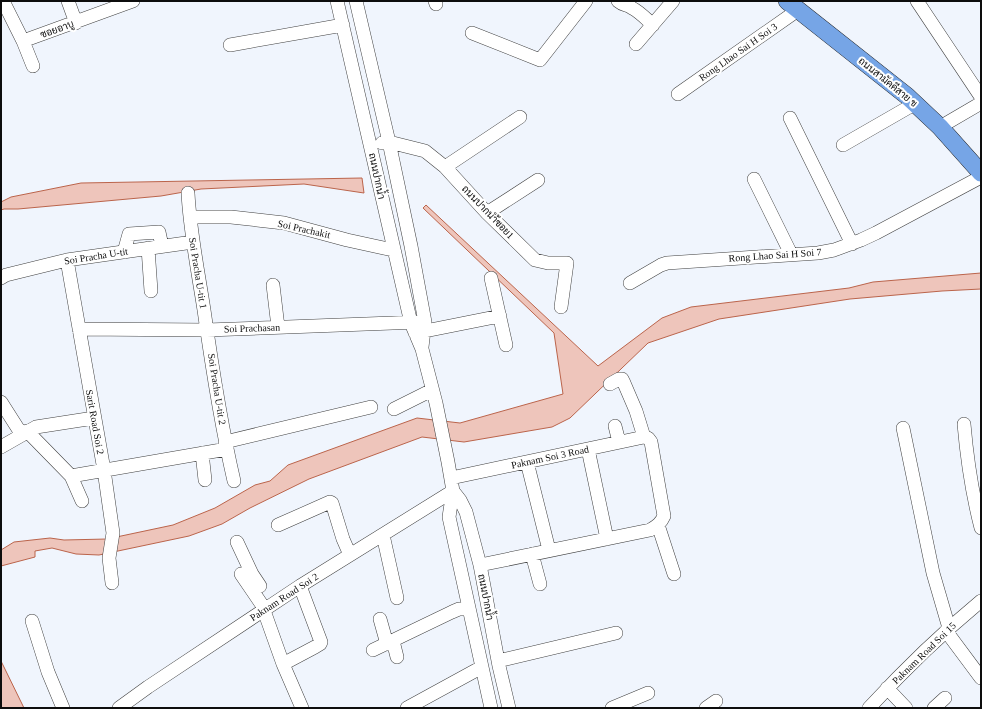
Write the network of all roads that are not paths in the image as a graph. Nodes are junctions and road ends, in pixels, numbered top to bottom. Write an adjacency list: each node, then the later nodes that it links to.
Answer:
1 (3, 1): 15 (street)
2 (68, 1): 11 (street)
3 (133, 1): 11 (street, ซอยอาบู)
4 (337, 1): 13 (street, ถนนปากน้ำ)
5 (356, 1): 26 (street, ถนนปากน้ำ)
6 (586, 1): 14 (street)
7 (618, 1): 12 (street)
8 (673, 1): 12 (street)
9 (917, 1): 20 (street)
10 (792, 6): 19 (street, Rong Lhao Sai H Soi 3); 22 (main road, ถนนสามัคคีสาย ข)
11 (76, 23): 15 (street, ซอยอาบู)
12 (653, 25): 16 (street)
13 (343, 26): 17 (street); 27 (street, ถนนปากน้ำ)
14 (472, 33)
15 (23, 41): 18 (street)
16 (636, 44)
17 (230, 45)
18 (33, 66)
19 (678, 94)
20 (981, 97)
21 (981, 103): 25 (street)
22 (916, 104): 25 (main road, ถนนสามัคคีสาย ข); 28 (street)
23 (520, 117): 29 (street)
24 (790, 118): 38 (street)
25 (940, 127): 30 (main road, ถนนสามัคคีสาย ข)
26 (389, 142): 27 (street, ถนนปากนำ้ซอย1); 29 (street, ถนนปากนำ้ซอย1); 52 (street, ถนนปากน้ำ)
27 (370, 145): 41 (street, ถนนปากน้ำ)
28 (843, 145)
29 (446, 167): 35 (street, ถนนปากนำ้ซอย1)
30 (981, 173)
31 (981, 177): 38 (street, Rong Lhao Sai H Soi 7)
32 (538, 180): 35 (street)
33 (754, 180): 43 (street)
34 (188, 193): 36 (street, Soi Pracha U-tit 1)
35 (487, 213): 50 (street, ถนนปากนำ้ซอย1)
36 (190, 217): 37 (street, Soi Pracha U-tit 1); 41 (street, Soi Prachakit)
37 (194, 242): 39 (street, Soi Pracha U-tit); 55 (street, Soi Pracha U-tit 1)
38 (852, 244): 43 (street, Rong Lhao Sai H Soi 7)
39 (162, 246): 40 (street, Soi Pracha U-tit); 42 (street)
40 (148, 248): 42 (street, Soi Pracha U-tit); 49 (street)
41 (393, 250): 52 (street, ถนนปากน้ำ)
42 (124, 252): 44 (street, Soi Pracha U-tit)
43 (792, 254): 47 (street, Rong Lhao Sai H Soi 7)
44 (67, 260): 45 (street, Soi Pracha U-tit); 54 (street, Sarit Road Soi 2)
45 (1, 278)
46 (491, 278): 51 (street)
47 (630, 283)
48 (273, 285): 53 (street)
49 (151, 290)
50 (561, 307)
51 (500, 316): 52 (street, Soi Prachasan); 56 (street)
52 (419, 327): 53 (street, Soi Prachasan); 58 (street, ถนนปากน้ำ)
53 (278, 328): 55 (street, Soi Prachasan)
54 (78, 329): 55 (street, Soi Prachasan); 62 (street, Sarit Road Soi 2)
55 (207, 330): 69 (street, Soi Pracha U-tit 2)
56 (506, 345)
57 (610, 384): 67 (street)
58 (432, 390): 61 (street); 78 (street, ถนนปากน้ำ)
59 (1, 402): 66 (street)
60 (371, 407): 69 (street)
61 (394, 409)
62 (94, 418): 66 (street); 74 (street, Sarit Road Soi 2)
63 (964, 424): 82 (street)
64 (615, 426): 68 (street)
65 (903, 428): 101 (street)
66 (25, 433): 70 (street); 75 (street)
67 (647, 438): 68 (street, Paknam Soi 3 Road); 81 (street)
68 (619, 442): 71 (street, Paknam Soi 3 Road)
69 (226, 446): 72 (street); 77 (street, Soi Pracha U-tit 2)
70 (1, 447)
71 (588, 449): 73 (street, Paknam Soi 3 Road); 84 (street)
72 (202, 454): 74 (street); 76 (street)
73 (527, 462): 78 (street, Paknam Soi 3 Road); 86 (street)
74 (104, 470): 75 (street); 92 (street, Sarit Road Soi 2)
75 (72, 476): 79 (street)
76 (205, 480)
77 (234, 481)
78 (452, 484): 83 (street, Paknam Road Soi 2); 89 (street, ถนนปากน้ำ); 98 (street, ถนนปากน้ำ)
79 (82, 501)
80 (278, 525): 88 (street)
81 (658, 525): 84 (street); 91 (street)
82 (981, 528)
83 (383, 535): 88 (street, Paknam Road Soi 2); 95 (street)
84 (607, 539): 86 (street)
85 (237, 542): 97 (street)
86 (549, 550): 87 (street)
87 (532, 554): 89 (street); 93 (street)
88 (350, 555): 94 (street, Paknam Road Soi 2)
89 (480, 565): 106 (street, ถนนปากน้ำ)
90 (241, 574): 97 (street)
91 (674, 574)
92 (112, 583)
93 (540, 584)
94 (300, 586): 97 (street, Paknam Road Soi 2); 107 (street)
95 (397, 598)
96 (981, 601): 101 (street, Paknam Road Soi 15)
97 (269, 607): 107 (street); 114 (street, Paknam Road Soi 2)
98 (468, 608): 103 (street); 108 (street, ถนนปากน้ำ)
99 (380, 619): 103 (street)
100 (32, 621): 113 (street)
101 (947, 629): 109 (street); 110 (street, Paknam Road Soi 15)
102 (616, 633): 106 (street)
103 (390, 642): 104 (street); 105 (street)
104 (373, 650)
105 (397, 657)
106 (498, 661): 118 (street, ถนนปากน้ำ)
107 (283, 664): 115 (street)
108 (482, 667): 116 (street); 117 (street, ถนนปากน้ำ)
109 (981, 678)
110 (887, 688): 120 (street, Paknam Road Soi 15); 121 (street)
111 (648, 693): 119 (street)
112 (945, 698): 122 (street)
113 (63, 708)
114 (119, 708)
115 (302, 708)
116 (407, 708)
117 (491, 708)
118 (509, 708)
119 (612, 708)
120 (869, 708)
121 (906, 708)
122 (934, 708)

